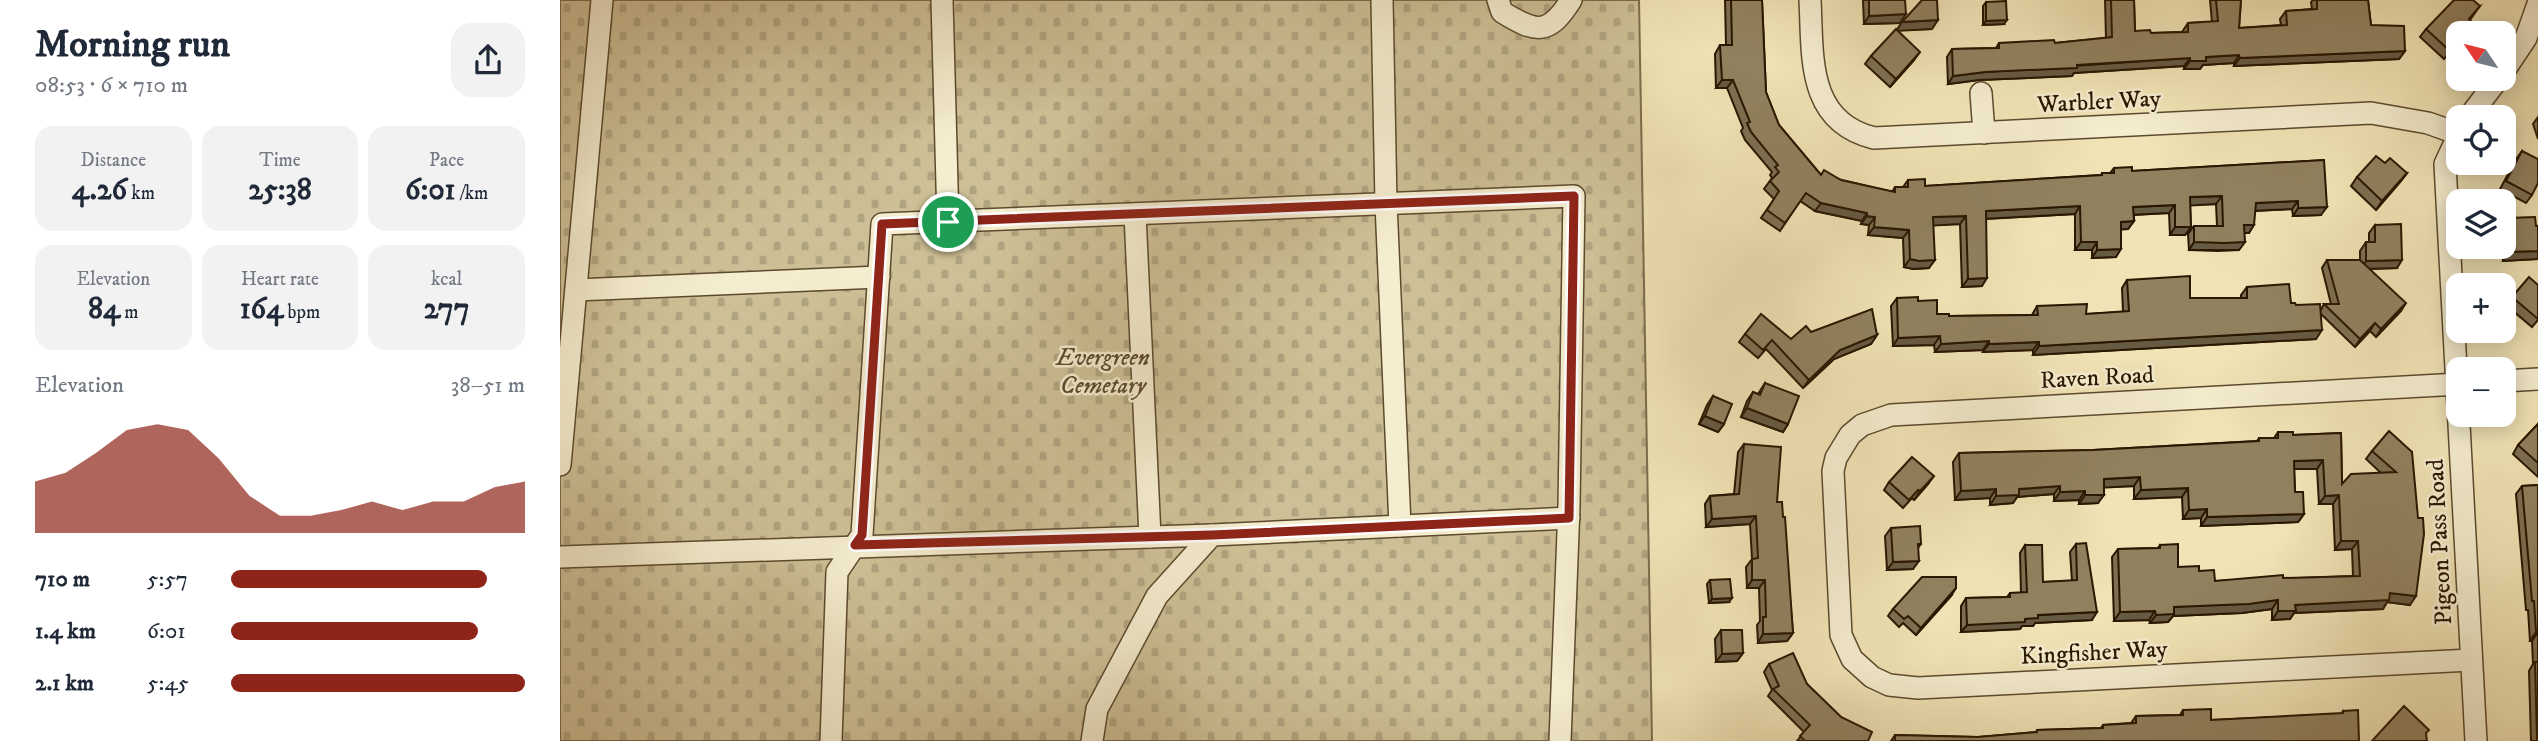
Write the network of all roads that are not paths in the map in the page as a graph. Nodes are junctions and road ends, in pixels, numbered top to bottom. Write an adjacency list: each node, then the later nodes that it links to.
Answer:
1 (602, 0): 20 (street)
2 (942, 0): 18 (street)
3 (1382, 0): 16 (street)
4 (1498, 0): 5 (street)
5 (1571, 0)
6 (1810, 0): 14 (street, Warbler Way)
7 (2538, 4): 8 (street)
8 (2532, 40): 9 (street)
9 (2516, 58)
10 (2489, 91): 12 (street)
11 (1981, 93): 14 (street)
12 (2478, 105)
13 (2446, 129): 14 (street, Warbler Way)
14 (1984, 134)
15 (2446, 162): 21 (street, Pigeon Pass Road)
16 (1386, 204): 17 (street); 27 (street); 28 (street)
17 (1135, 214): 18 (street); 30 (street)
18 (948, 222): 19 (street)
19 (879, 278): 20 (street); 32 (street)
20 (576, 290): 26 (street)
21 (2456, 357)
22 (2538, 379): 23 (street)
23 (2516, 380)
24 (2446, 385): 31 (street, Raven Road)
25 (2460, 427): 34 (street, Pigeon Pass Road)
26 (560, 465)
27 (1569, 518): 28 (street); 37 (street)
28 (1400, 526): 29 (street)
29 (1212, 535): 30 (street); 36 (street)
30 (1150, 537): 32 (street)
31 (1835, 538): 34 (street, Kingfisher Way)
32 (855, 545): 33 (street); 35 (street)
33 (560, 557)
34 (2471, 660): 38 (street, Pigeon Pass Road)
35 (831, 741)
36 (1092, 741)
37 (1560, 741)
38 (2476, 741)

